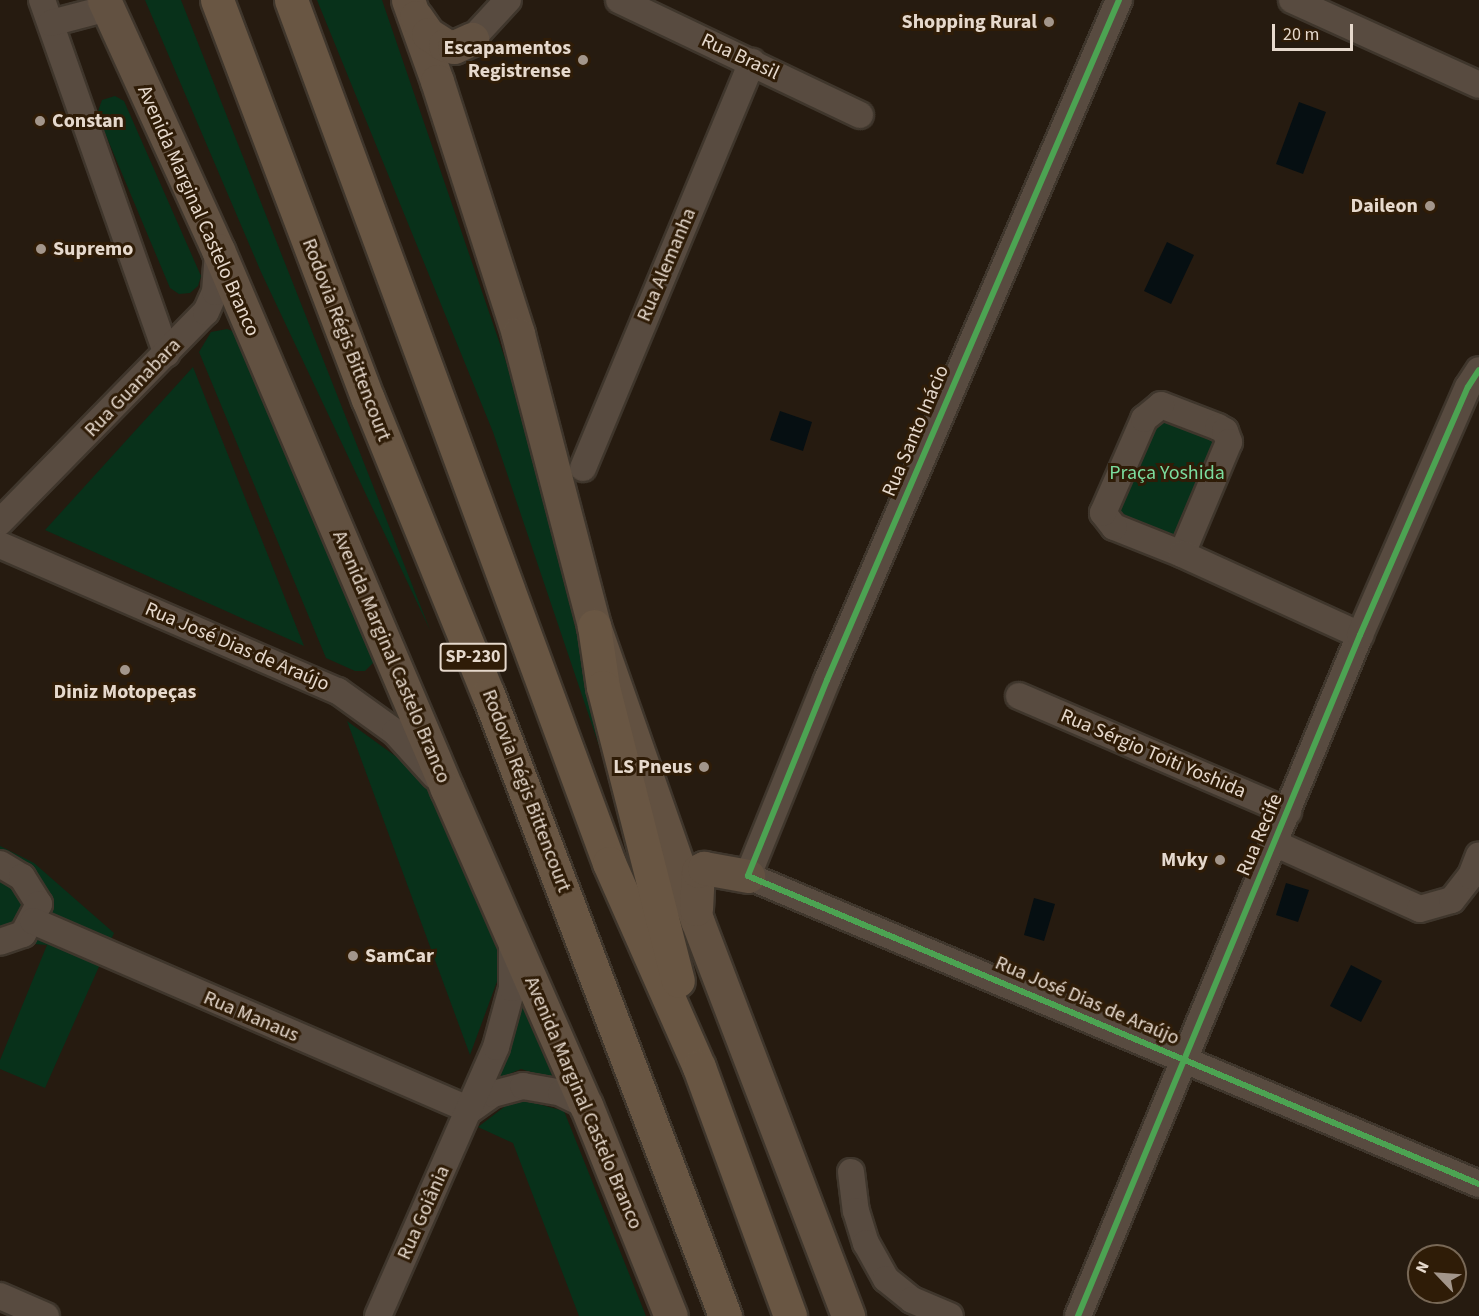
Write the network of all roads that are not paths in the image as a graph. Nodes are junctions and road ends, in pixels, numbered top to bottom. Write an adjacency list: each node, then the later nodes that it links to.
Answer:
1 (217, 0): 41 (highway, Rodovia Régis Bittencourt / SP-230)
2 (291, 0): 36 (highway, SP-230)
3 (508, 0): 10 (street)
4 (618, 0): 11 (street, Rua Brasil)
5 (1119, 0): 30 (street, Rua Santo Inácio)
6 (1292, 0): 12 (street)
7 (106, 4): 9 (street); 15 (main road, Avenida Marginal Castelo Branco)
8 (410, 5): 10 (main road); 13 (main road)
9 (46, 12): 16 (street)
10 (472, 39): 13 (main road)
11 (752, 62): 14 (street, Rua Brasil); 18 (street, Rua Alemanha)
12 (1479, 85)
13 (445, 105): 22 (main road)
14 (860, 115)
15 (218, 250): 16 (street, Rua Guanabara); 25 (main road, Avenida Marginal Castelo Branco)
16 (167, 354): 19 (street, Rua Guanabara)
17 (1479, 370): 23 (street, Rua Recife)
18 (583, 468)
19 (8, 516): 20 (street, Rua Guanabara)
20 (0, 543): 25 (street, Rua José Dias de Araújo)
21 (1182, 554): 21 (street); 23 (street)
22 (594, 626): 31 (main road); 36 (highway)
23 (1360, 635): 26 (street, Rua Recife)
24 (1019, 696): 26 (street, Rua Sérgio Toiti Yoshida)
25 (447, 789): 33 (main road, Avenida Marginal Castelo Branco)
26 (1288, 812): 27 (street, Rua Recife)
27 (1274, 843): 28 (street); 35 (street, Rua Recife)
28 (1479, 855)
29 (0, 864): 32 (street)
30 (748, 876): 31 (main road); 35 (street, Rua José Dias de Araújo)
31 (697, 920): 49 (main road)
32 (33, 921): 34 (street); 38 (street, Rua Manaus)
33 (510, 929): 37 (main road, Avenida Marginal Castelo Branco); 38 (street, Rua Goiânia)
34 (0, 942)
35 (1184, 1059): 40 (street, Rua José Dias de Araújo); 51 (street, Rua Recife)
36 (699, 1067): 48 (highway, SP-230)
37 (586, 1105): 38 (street); 45 (main road, Avenida Marginal Castelo Branco)
38 (470, 1110): 44 (street, Rua Goiânia)
39 (850, 1172): 50 (street)
40 (1479, 1184)
41 (699, 1245): 46 (highway); 47 (highway, Rodovia Régis Bittencourt / SP-230)
42 (0, 1296): 43 (street)
43 (46, 1316)
44 (378, 1316)
45 (671, 1316)
46 (703, 1316)
47 (725, 1316)
48 (790, 1316)
49 (848, 1316)
50 (950, 1316)
51 (1078, 1316)

